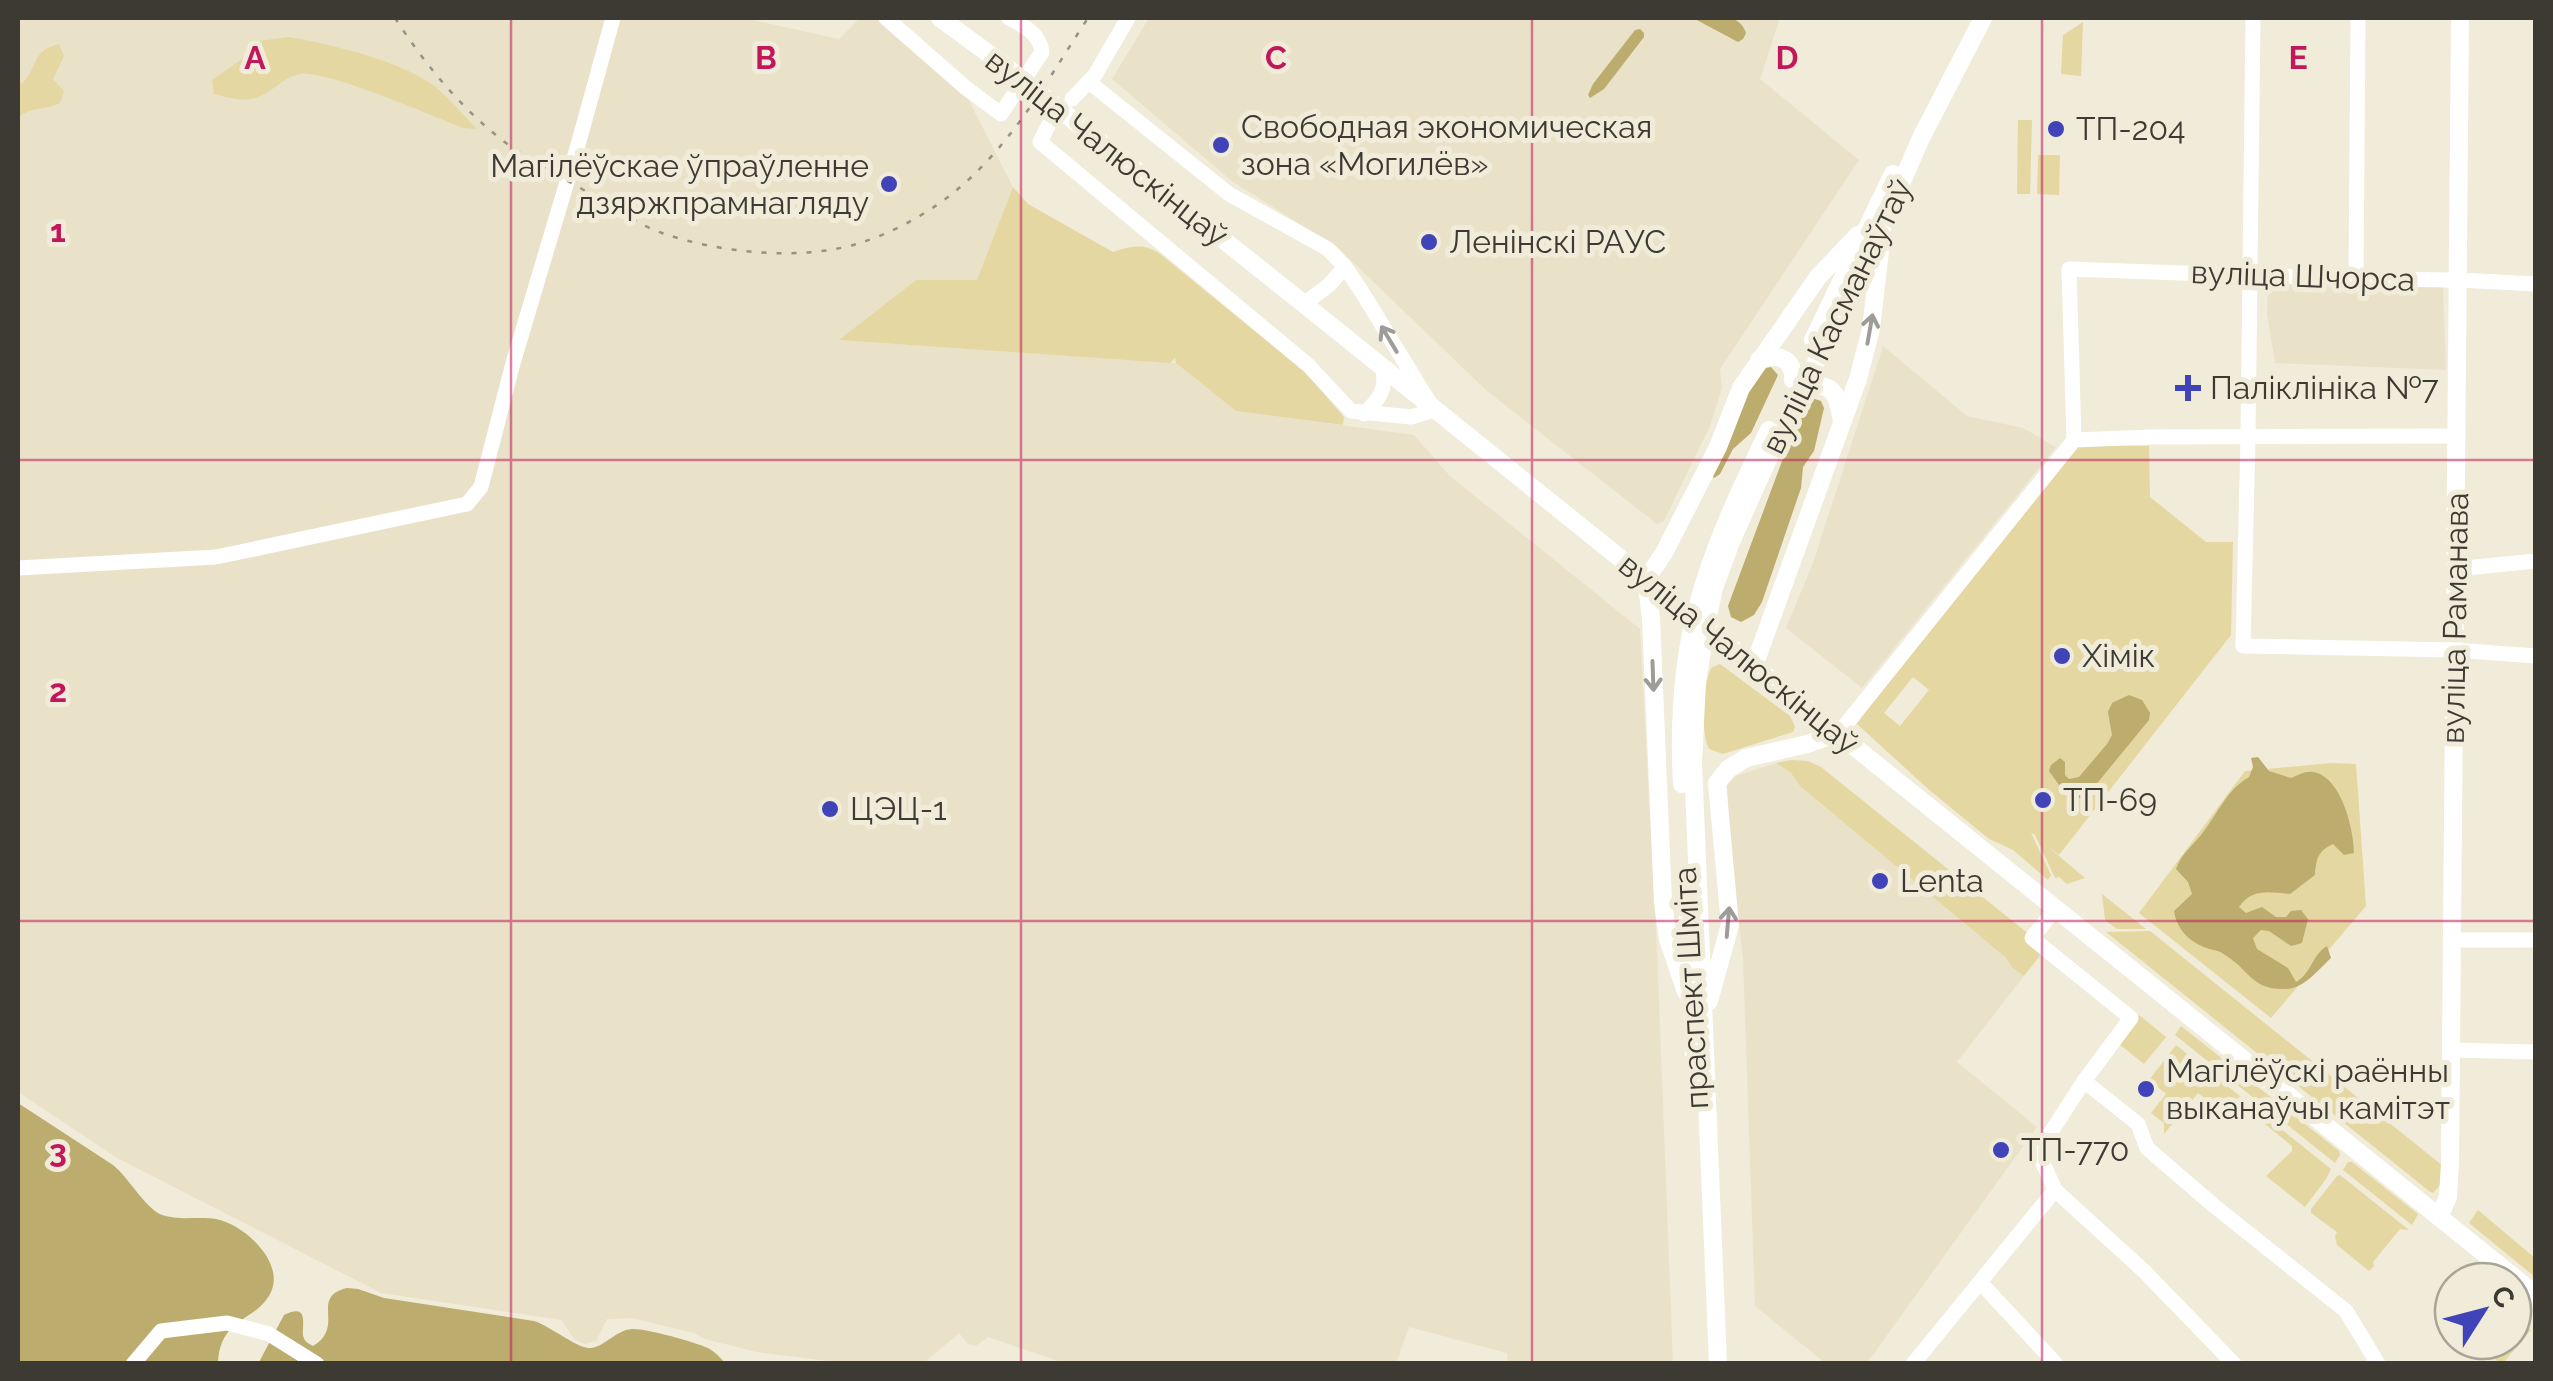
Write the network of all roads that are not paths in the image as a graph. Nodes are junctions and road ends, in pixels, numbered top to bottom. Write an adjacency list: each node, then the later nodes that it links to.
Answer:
1 (612, 18): 32 (street)
2 (886, 18): 4 (street)
3 (940, 18): 21 (main road, вуліца Чалюскінцаў)
4 (1009, 18)
5 (1128, 18): 11 (street)
6 (1970, 18): 14 (main road, вуліца Касманаўтаў)
7 (1983, 18): 14 (main road, вуліца Касманаўтаў)
8 (2253, 18): 17 (street)
9 (2358, 18): 18 (street)
10 (2460, 18): 19 (main road, вуліца Раманава)
11 (1089, 82): 12 (street); 16 (street)
12 (1072, 99)
13 (1050, 122): 26 (street)
14 (1917, 135): 15 (main road, вуліца Касманаўтаў)
15 (1876, 225): 22 (main road); 24 (main road, вуліца Касманаўтаў); 27 (main road, one-way to 15)
16 (1345, 267): 21 (street); 25 (street, one-way to 16)
17 (2250, 276): 18 (street, вуліца Шчорса); 29 (street); 30 (street, вуліца Шчорса)
18 (2356, 280): 19 (street, вуліца Шчорса)
19 (2459, 280): 20 (street, вуліца Шчорса); 28 (main road, вуліца Раманава)
20 (2536, 284)
21 (1304, 304): 23 (main road, вуліца Чалюскінцаў)
22 (1759, 360): 24 (main road); 34 (main road)
23 (1383, 368): 25 (main road, вуліца Чалюскінцаў); 26 (street)
24 (1798, 383): 27 (main road); 35 (main road, вуліца Касманаўтаў)
25 (1434, 410): 26 (street); 34 (main road, вуліца Чалюскінцаў)
26 (1364, 414)
27 (1842, 422): 38 (main road)
28 (2458, 436): 29 (street); 33 (main road, вуліца Раманава)
29 (2248, 437): 30 (street); 36 (street)
30 (2074, 440): 39 (street)
31 (2536, 561): 33 (street)
32 (18, 568)
33 (2455, 569): 36 (main road, вуліца Раманава)
34 (1646, 579): 38 (main road, вуліца Чалюскінцаў); 43 (main road, one-way to 43)
35 (1701, 617): 43 (main road, праспект Шміта)
36 (2454, 650): 37 (street); 41 (main road, вуліца Раманава)
37 (2536, 656)
38 (1754, 666): 39 (main road, вуліца Чалюскінцаў)
39 (1838, 733): 40 (main road, вуліца Чалюскінцаў); 43 (main road, one-way to 39)
40 (2055, 909): 46 (street); 48 (main road, вуліца Чалюскінцаў)
41 (2452, 940): 42 (street); 44 (main road, вуліца Раманава)
42 (2536, 940)
43 (1699, 1014): 53 (main road, праспект Шміта); 54 (main road, праспект Шміта)
44 (2450, 1050): 45 (street); 48 (main road, вуліца Раманава)
45 (2536, 1052)
46 (2084, 1081): 47 (street); 58 (street)
47 (2055, 1190): 49 (street); 57 (street)
48 (2439, 1216): 50 (main road, вуліца Чалюскінцаў)
49 (1980, 1282): 55 (street); 56 (street)
50 (2536, 1295)
51 (133, 1364): 52 (street)
52 (317, 1364)
53 (1708, 1364)
54 (1718, 1364)
55 (1913, 1364)
56 (2056, 1364)
57 (2234, 1364)
58 (2378, 1364)

